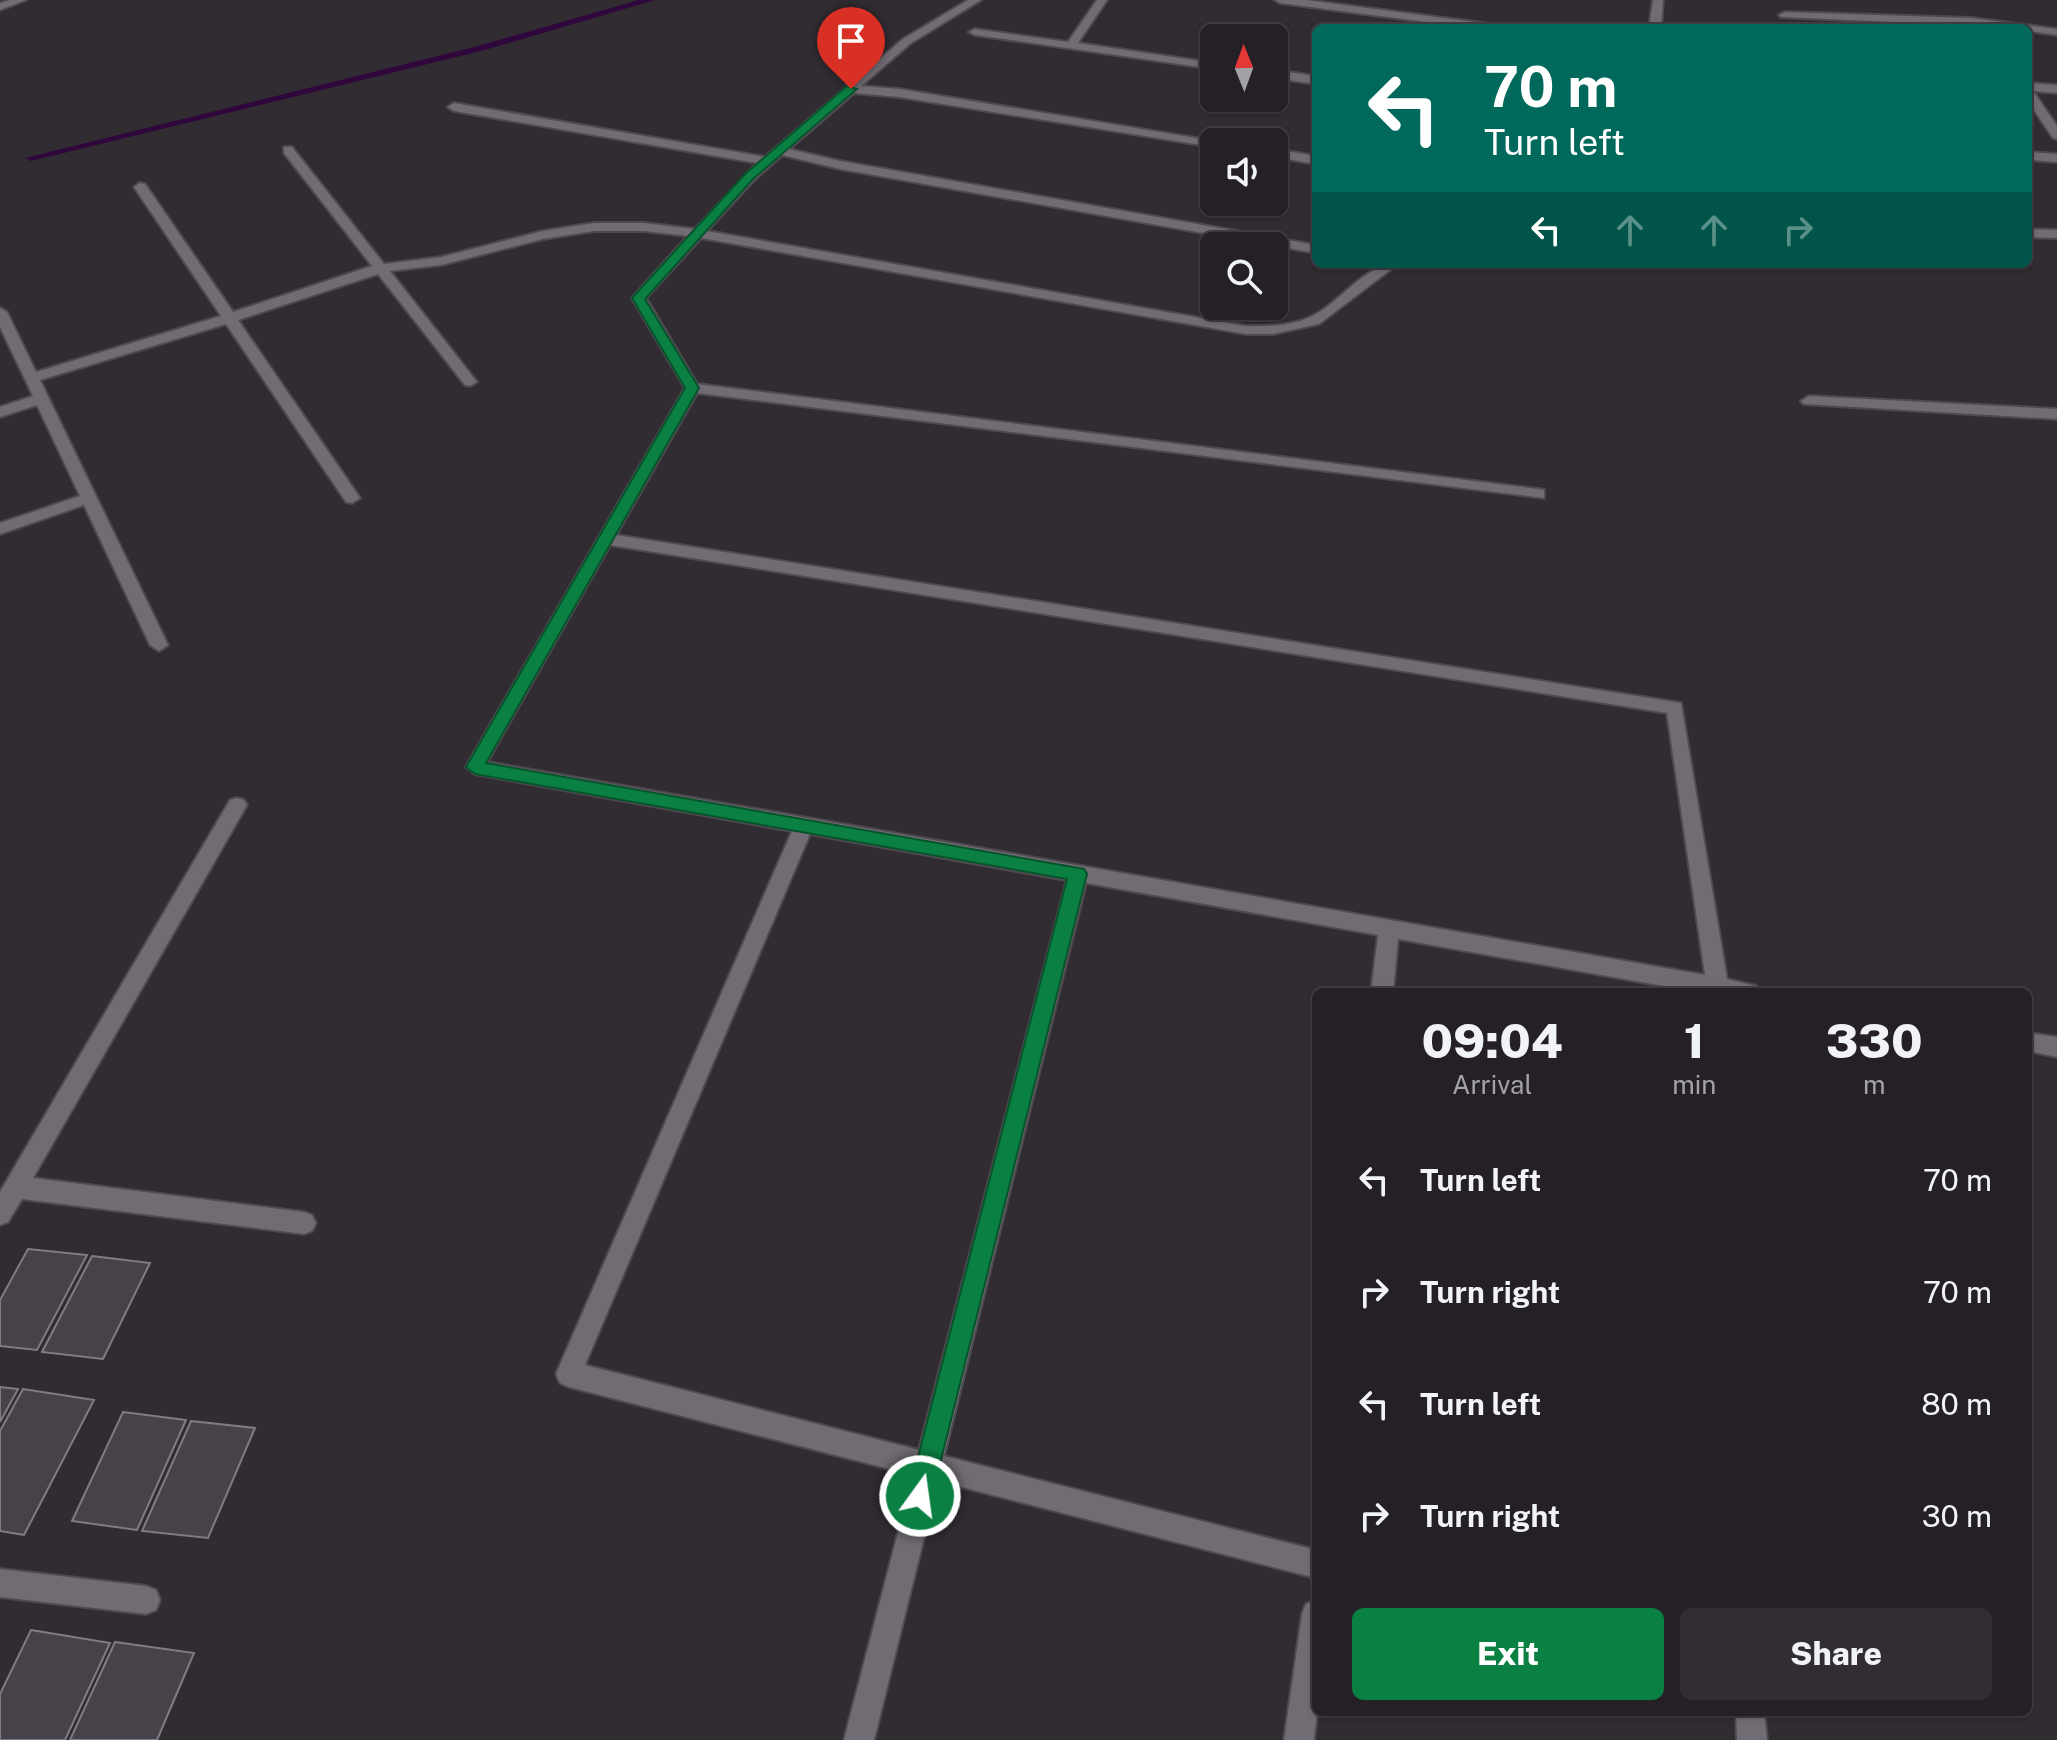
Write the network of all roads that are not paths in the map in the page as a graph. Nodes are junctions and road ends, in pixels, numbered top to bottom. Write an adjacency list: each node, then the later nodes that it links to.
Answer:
1 (21, 0): 6 (street)
2 (976, 0): 19 (street)
3 (1102, 0): 15 (street)
4 (1280, 0): 9 (street)
5 (1658, 0): 10 (street)
6 (0, 7)
7 (1785, 15): 8 (street)
8 (1971, 20): 11 (street)
9 (1467, 24)
10 (1655, 24)
11 (2000, 24)
12 (2032, 29): 14 (street)
13 (975, 32): 15 (street)
14 (2057, 32)
15 (1071, 45): 16 (street)
16 (1200, 64)
17 (1288, 76): 18 (street)
18 (1312, 79)
19 (851, 89): 25 (street); 27 (street)
20 (2057, 89): 21 (street)
21 (2032, 90)
22 (2032, 96): 24 (street)
23 (454, 107): 32 (street)
24 (2057, 135)
25 (1200, 141)
26 (288, 150): 38 (street)
27 (779, 151): 32 (street); 37 (street)
28 (1288, 155): 31 (street)
29 (2032, 156): 30 (street)
30 (2057, 158)
31 (1312, 159)
32 (766, 161): 34 (street)
33 (140, 187): 41 (street)
34 (698, 233): 38 (street); 39 (street); 44 (street)
35 (2032, 233): 36 (street)
36 (2057, 234)
37 (1312, 248)
38 (381, 268): 41 (street); 43 (street)
39 (1386, 268)
40 (0, 312): 42 (street)
41 (230, 318): 42 (street); 51 (street)
42 (31, 378): 45 (street)
43 (470, 382)
44 (692, 388): 49 (street); 53 (street)
45 (41, 398): 47 (street); 50 (street)
46 (1809, 401): 48 (street)
47 (0, 412)
48 (2057, 414)
49 (1538, 494)
50 (89, 498): 52 (street); 54 (street)
51 (352, 498)
52 (0, 529)
53 (605, 539): 56 (street); 61 (street)
54 (159, 645)
55 (237, 805): 64 (street)
56 (804, 825): 57 (street); 67 (street)
57 (1078, 874): 58 (street); 67 (street)
58 (1389, 929): 59 (street); 60 (street)
59 (1382, 988)
60 (1713, 988)
61 (1718, 988)
62 (2032, 1043): 63 (street)
63 (2057, 1047)
64 (16, 1187): 65 (street); 66 (street)
65 (0, 1214)
66 (304, 1223)
67 (928, 1466): 68 (street); 73 (street)
68 (1312, 1563)
69 (0, 1583): 70 (street)
70 (146, 1600)
71 (1312, 1644): 74 (street)
72 (1750, 1716): 75 (street)
73 (859, 1740)
74 (1299, 1740)
75 (1752, 1740)

